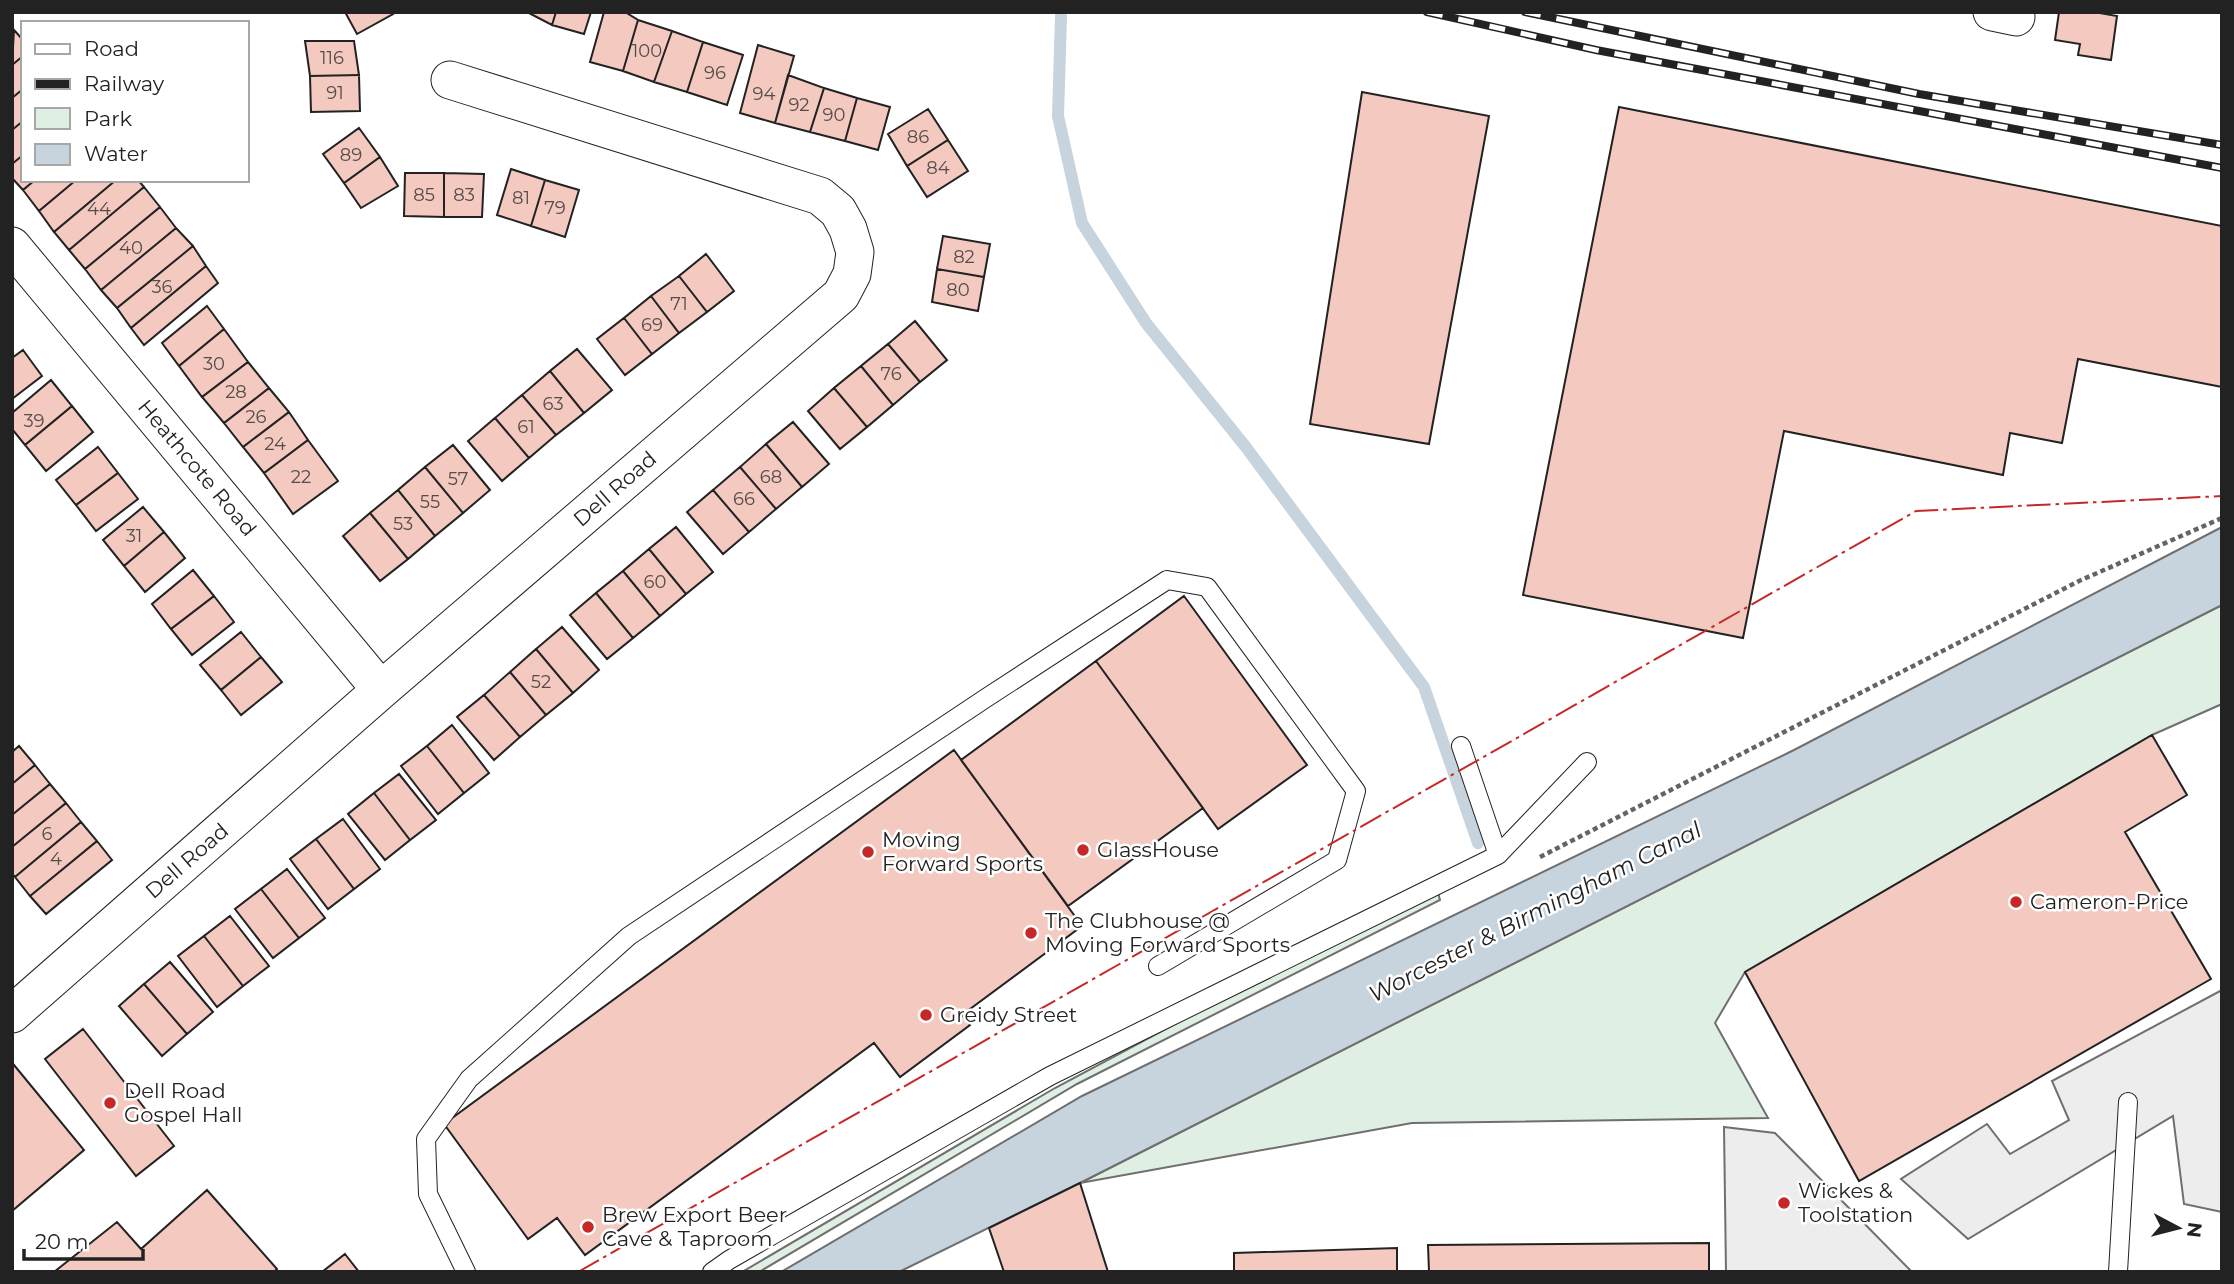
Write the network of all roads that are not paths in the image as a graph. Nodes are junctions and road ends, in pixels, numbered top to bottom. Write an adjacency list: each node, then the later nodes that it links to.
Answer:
1 (450, 80): 3 (street, Dell Road)
2 (12, 246): 3 (street, Heathcote Road)
3 (381, 690): 8 (street, Dell Road)
4 (1461, 746): 6 (lane)
5 (1587, 762): 6 (lane)
6 (1498, 855): 11 (lane)
7 (1158, 966): 10 (lane)
8 (19, 995)
9 (2129, 1102): 12 (lane)
10 (466, 1272)
11 (712, 1272)
12 (2118, 1272)

